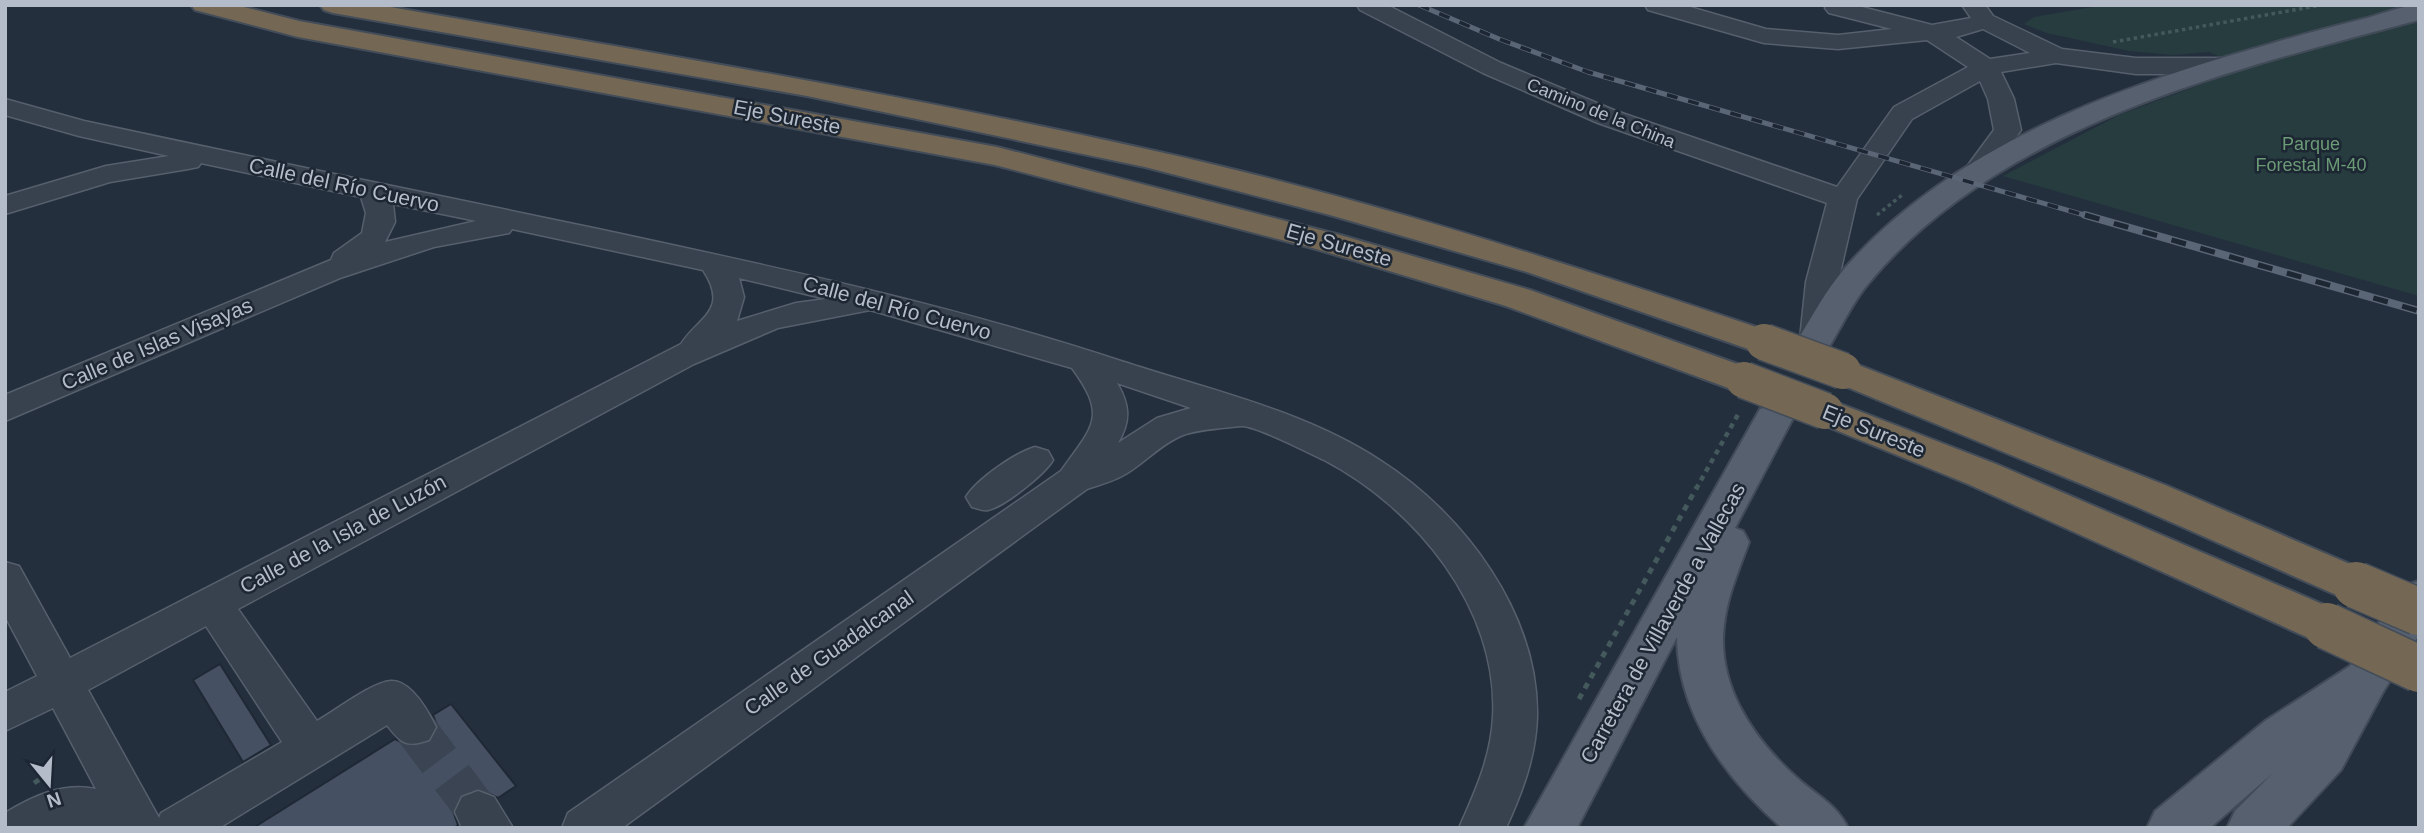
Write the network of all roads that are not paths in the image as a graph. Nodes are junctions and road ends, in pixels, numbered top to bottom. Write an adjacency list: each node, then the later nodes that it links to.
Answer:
1 (204, 5): 31 (highway, Eje Sureste)
2 (333, 5): 39 (highway, Eje Sureste, bridge)
3 (1368, 5): 21 (street, Camino de la China)
4 (1656, 5): 12 (street)
5 (1907, 5): 7 (street)
6 (1914, 5): 11 (street)
7 (1831, 7): 10 (street)
8 (2419, 12): 14 (main road)
9 (1979, 13): 11 (street); 13 (street)
10 (1888, 21): 11 (street); 12 (street)
11 (1932, 32): 12 (street); 15 (street)
12 (1811, 38)
13 (2056, 56): 14 (street); 15 (street)
14 (2220, 65): 19 (main road)
15 (1986, 67): 19 (street); 21 (street)
16 (5, 107): 17 (street, Calle del Río Cuervo)
17 (79, 128): 18 (street, Calle del Río Cuervo); 22 (street)
18 (226, 160): 20 (street, Calle del Río Cuervo); 22 (street)
19 (1977, 172): 27 (main road)
20 (373, 191): 23 (street, Calle del Río Cuervo); 25 (street, Calle de Islas Visayas)
21 (1843, 199): 27 (street)
22 (5, 204)
23 (538, 225): 24 (street, Calle del Río Cuervo); 25 (street, Calle de Islas Visayas)
24 (713, 262): 26 (street, Calle del Río Cuervo); 28 (street, Calle de la Isla de Luzón)
25 (309, 279): 30 (street, Calle de Islas Visayas)
26 (883, 302): 28 (street, Calle de la Isla de Luzón); 29 (street, Calle del Río Cuervo)
27 (1816, 339)
28 (682, 356): 38 (street, Calle de la Isla de Luzón)
29 (1083, 359): 32 (street, Calle del Río Cuervo); 34 (street, Calle de Guadalcanal)
30 (5, 409)
31 (1757, 409): 40 (highway, Eje Sureste, bridge); 50 (main road, Carretera de Villaverde a Vallecas); 51 (main road)
32 (1247, 416): 34 (street, Calle de Guadalcanal); 49 (street, Calle del Río Cuervo)
33 (1035, 460): 35 (street)
34 (1074, 480): 48 (street, Calle de Guadalcanal)
35 (985, 497)
36 (5, 577): 42 (street)
37 (2419, 598): 41 (main road)
38 (212, 603): 42 (street, Calle de la Isla de Luzón); 45 (street)
39 (2419, 612)
40 (2419, 669)
41 (2367, 678): 52 (main road); 53 (main road)
42 (63, 682): 43 (street, Calle de la Isla de Luzón); 46 (street)
43 (5, 713)
44 (414, 727): 45 (street)
45 (311, 748): 46 (street)
46 (152, 827): 47 (street)
47 (22, 828)
48 (585, 828)
49 (1482, 828)
50 (1550, 828)
51 (1822, 828)
52 (2173, 828)
53 (2253, 828)

